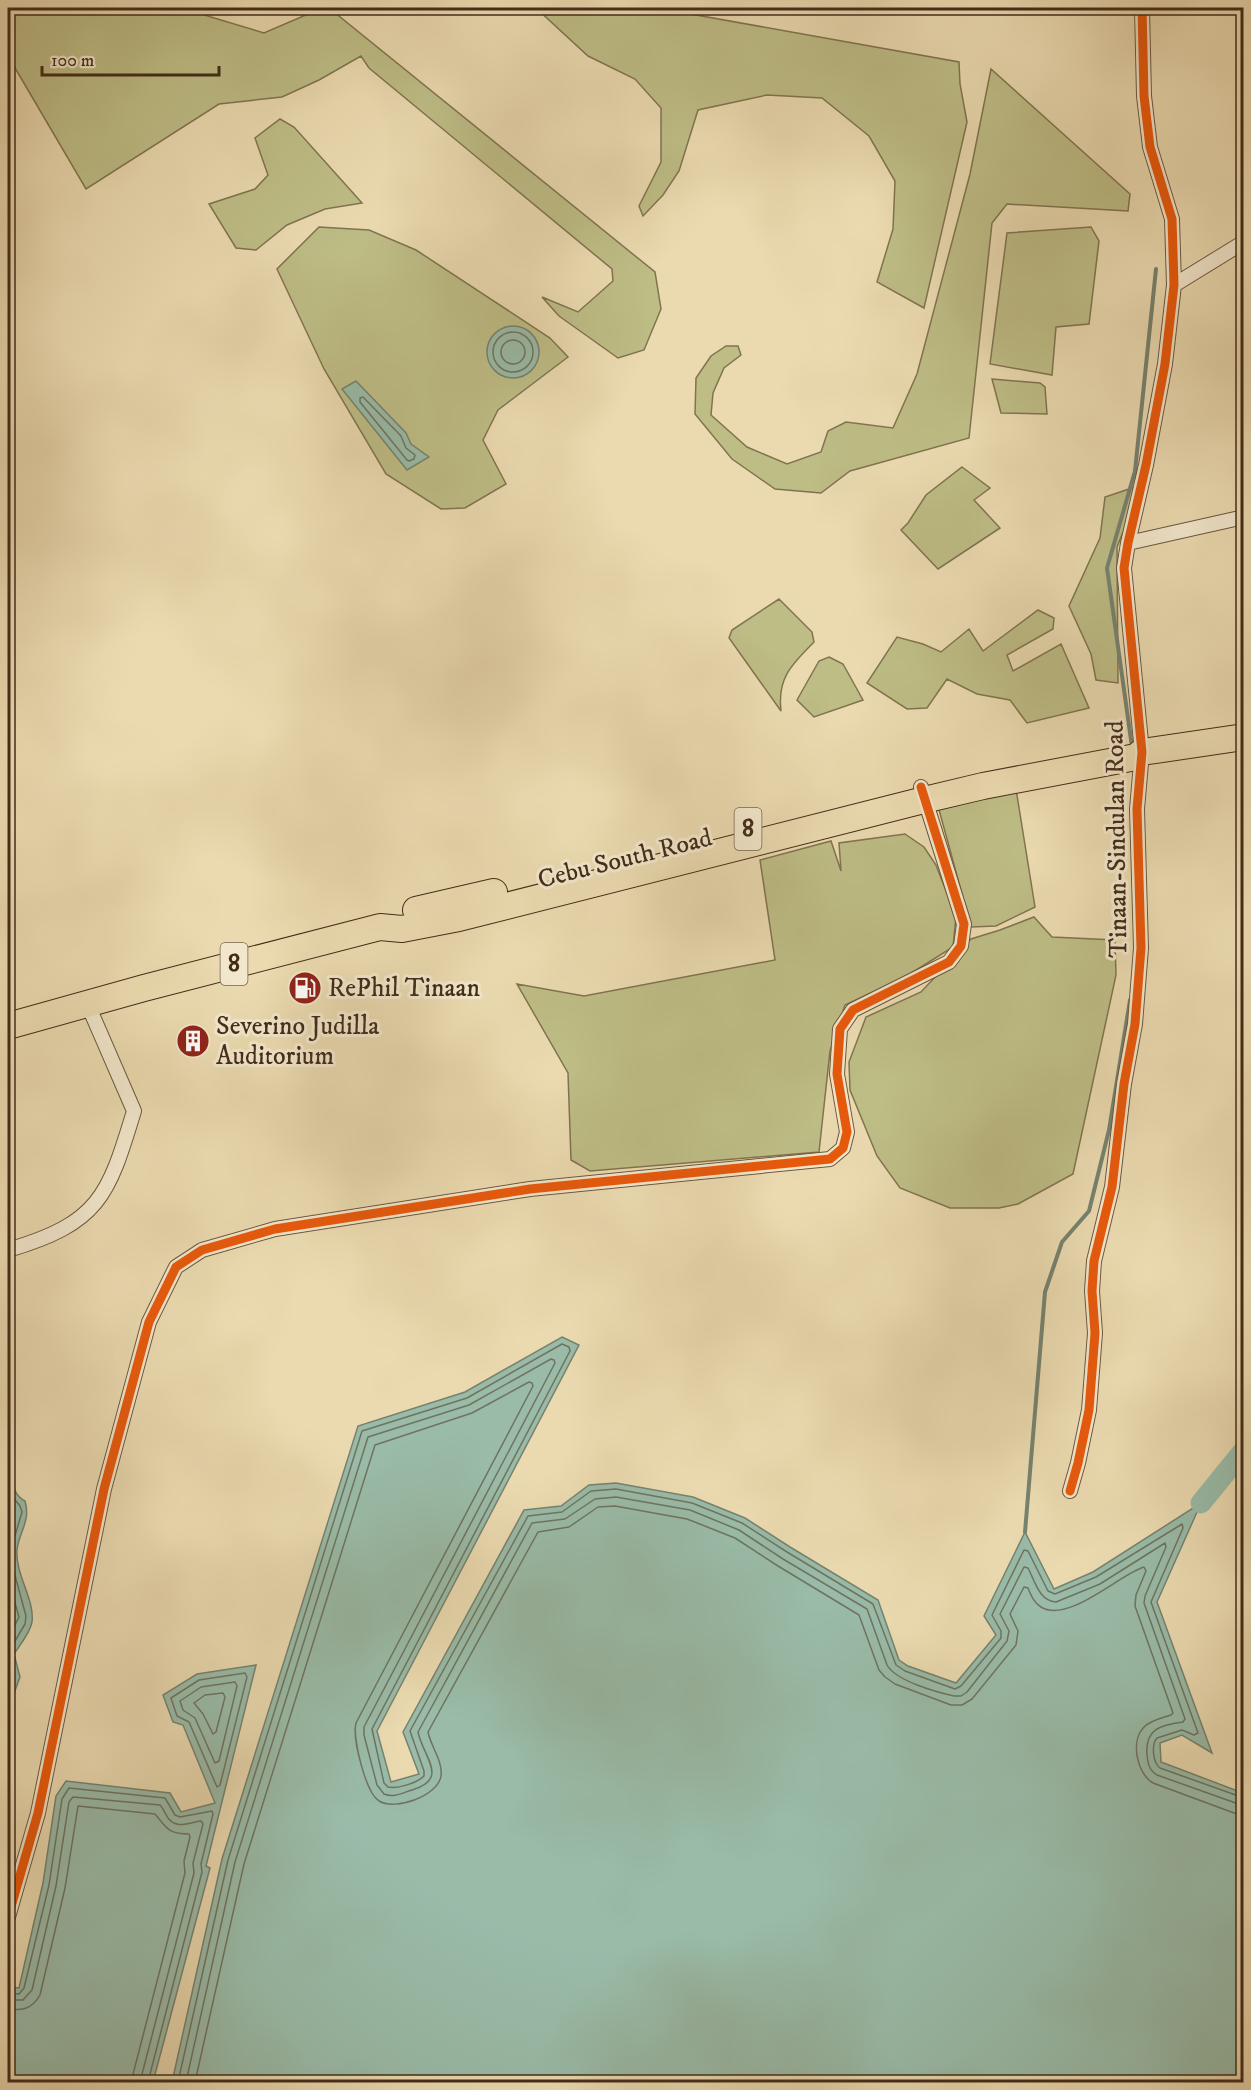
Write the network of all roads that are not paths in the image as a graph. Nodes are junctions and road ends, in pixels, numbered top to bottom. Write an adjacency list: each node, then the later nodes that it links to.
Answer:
1 (1142, 8): 3 (street, Tinaan-Sindulan Road)
2 (1244, 242): 3 (street)
3 (1174, 285): 5 (street, Tinaan-Sindulan Road)
4 (1244, 517): 5 (street)
5 (1128, 543): 7 (street, Tinaan-Sindulan Road)
6 (1244, 737): 7 (highway, Cebu South Road / 8)
7 (1131, 753): 8 (highway, Cebu South Road / 8); 12 (street, Tinaan-Sindulan Road)
8 (923, 793): 9 (highway, Cebu South Road / 8); 13 (street)
9 (88, 1005): 10 (highway, 8); 11 (street)
10 (8, 1026)
11 (8, 1250)
12 (1070, 1491)
13 (8, 1917)

